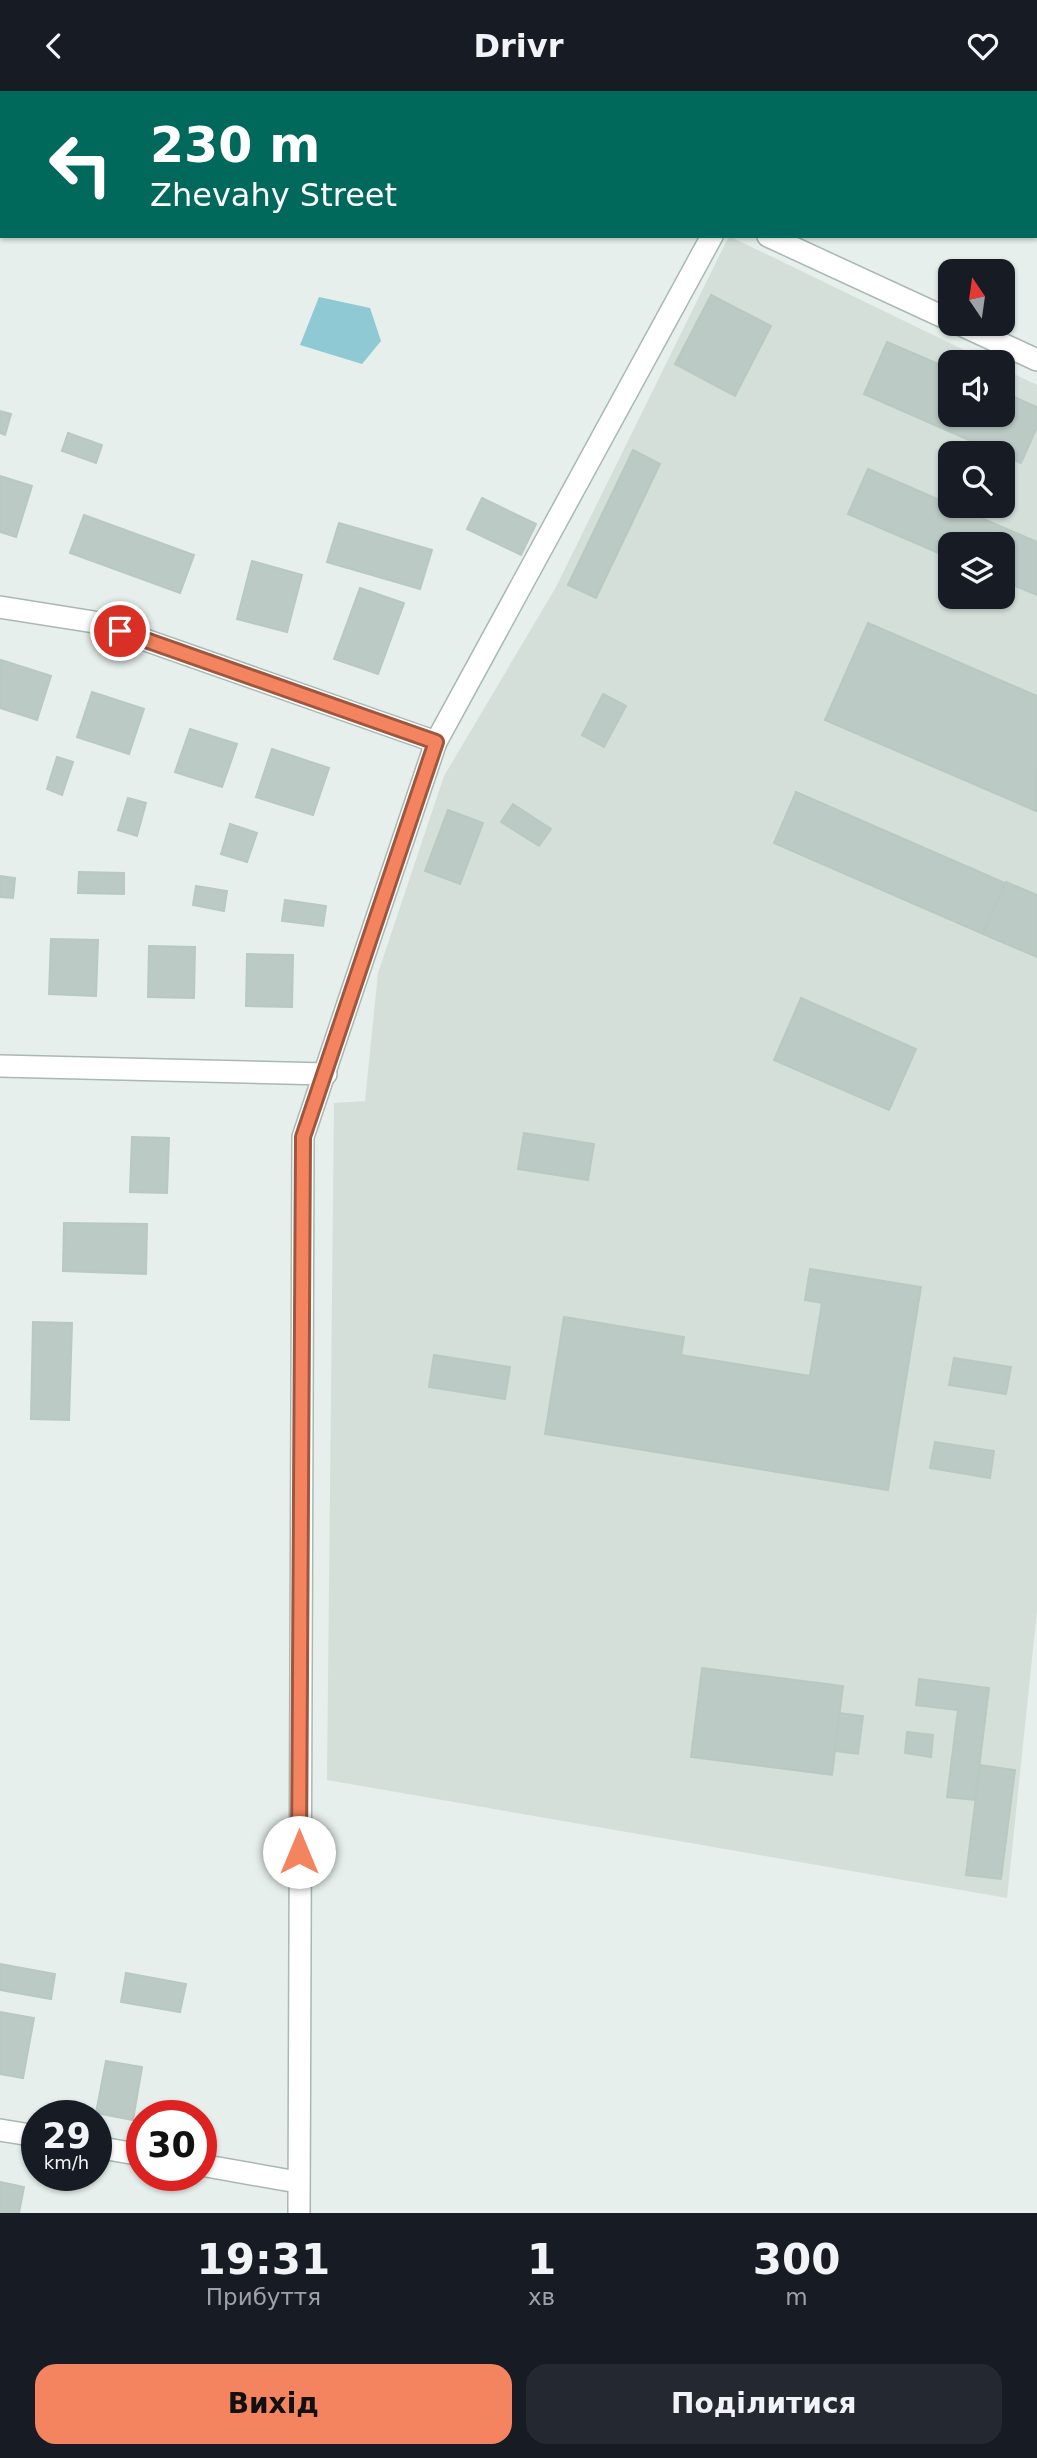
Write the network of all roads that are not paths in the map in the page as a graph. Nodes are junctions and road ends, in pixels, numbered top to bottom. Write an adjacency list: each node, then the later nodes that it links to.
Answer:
1 (711, 238): 7 (street)
2 (772, 238): 3 (street)
3 (938, 314)
4 (984, 336): 5 (street)
5 (1037, 360)
6 (0, 607): 7 (street)
7 (436, 742): 9 (street)
8 (0, 1066): 9 (street)
9 (326, 1074): 13 (street)
10 (0, 2130): 11 (street)
11 (21, 2133)
12 (217, 2168): 13 (street)
13 (297, 2182): 14 (street)
14 (299, 2213)

